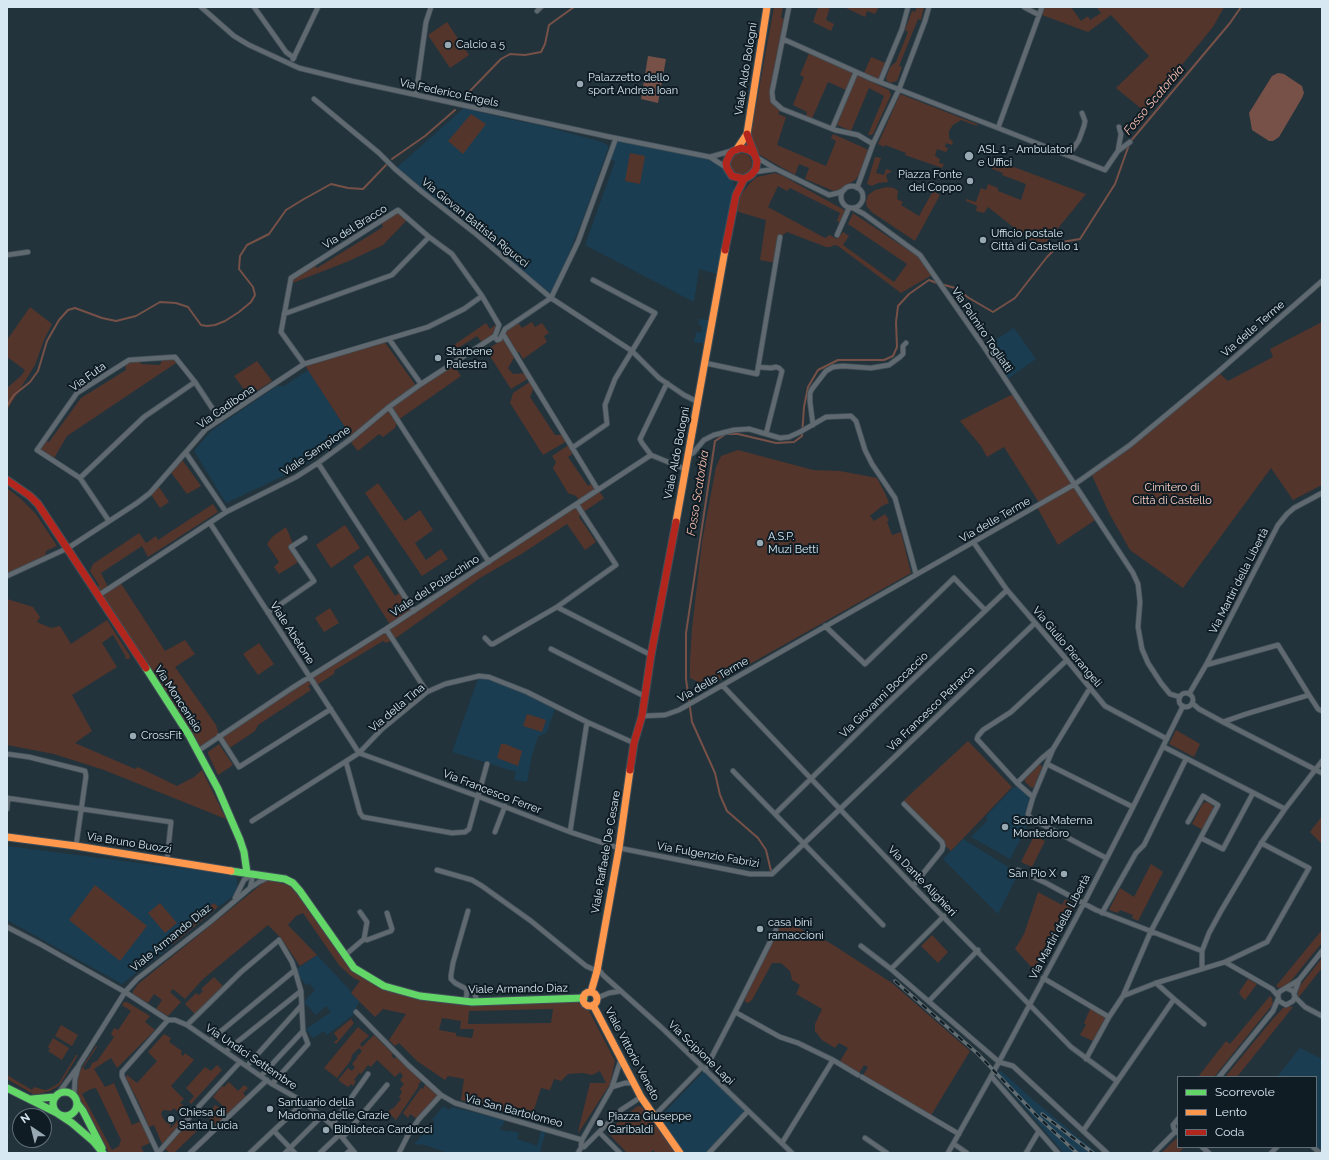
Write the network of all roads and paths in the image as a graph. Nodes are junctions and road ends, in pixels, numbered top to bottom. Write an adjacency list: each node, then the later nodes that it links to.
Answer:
1 (201, 7): 14 (street, Via Federico Engels)
2 (254, 7): 13 (street)
3 (318, 7): 13 (street)
4 (431, 7): 18 (street)
5 (767, 7): 24 (main road, Viale Aldo Bologni)
6 (789, 7): 12 (street)
7 (908, 7): 16 (street)
8 (929, 7): 17 (street)
9 (1024, 7): 11 (street)
10 (1042, 7): 11 (street)
11 (1039, 15): 22 (street)
12 (783, 39): 15 (street); 23 (street)
13 (294, 58): 14 (street)
14 (292, 64): 18 (street, Via Federico Engels)
15 (856, 72): 16 (street); 23 (street)
16 (880, 82): 17 (street)
17 (899, 89): 22 (street); 27 (street)
18 (416, 94): 25 (street, Via Federico Engels)
19 (314, 99): 54 (street, Via Giovan Battista Rigucci)
20 (1082, 113): 30 (street)
21 (1119, 127): 29 (street)
22 (998, 128): 30 (street)
23 (832, 129): 27 (street)
24 (747, 134): 28 (main road, Viale Aldo Bologni); 31 (main road, Viale Aldo Bologni)
25 (616, 138): 32 (street, Via Federico Engels); 54 (street)
26 (1130, 142): 29 (street)
27 (873, 144): 38 (street)
28 (735, 150): 31 (main road); 32 (street, Via Federico Engels); 33 (main road)
29 (1118, 151): 30 (street)
30 (1064, 154)
31 (754, 155): 34 (street); 35 (main road)
32 (710, 157): 33 (street, Via Federico Engels)
33 (727, 168): 36 (main road)
34 (776, 169): 35 (street); 41 (street)
35 (754, 172): 37 (main road)
36 (732, 176): 37 (main road); 40 (main road, Viale Aldo Bologni)
37 (744, 179): 40 (main road, Viale Aldo Bologni)
38 (857, 188): 39 (street); 43 (street)
39 (844, 190): 41 (street); 42 (street)
40 (736, 195): 62 (main road, Viale Aldo Bologni)
41 (829, 195): 42 (street)
42 (841, 201): 44 (street)
43 (862, 202): 44 (street); 45 (street)
44 (851, 208): 45 (street, Via Palmiro Togliatti); 46 (street)
45 (864, 214): 81 (street, Via Palmiro Togliatti)
46 (837, 235)
47 (429, 237): 53 (street, Via del Bracco); 55 (street); 55 (street, Via del Bracco)
48 (780, 237): 64 (street)
49 (28, 252): 50 (street)
50 (7, 255)
51 (593, 280): 61 (street)
52 (1322, 281): 81 (street, Via delle Terme)
53 (482, 296): 56 (street, Via del Bracco); 59 (street, Via Cadibona)
54 (551, 298): 57 (street); 61 (street, Via Giovan Battista Rigucci)
55 (284, 314): 63 (street, Via del Bracco)
56 (499, 325): 57 (street); 58 (street)
57 (504, 332): 58 (street, Viale Sempione); 73 (street)
58 (495, 336): 67 (street, Viale Sempione)
59 (389, 339): 63 (street, Via Cadibona); 67 (street)
60 (906, 343): 71 (street)
61 (632, 351): 66 (street, Via Giovan Battista Rigucci); 73 (street)
62 (705, 363): 64 (street); 68 (main road, Viale Aldo Bologni)
63 (304, 364): 70 (street, Via Cadibona)
64 (758, 368): 72 (street)
65 (195, 382): 70 (street, Via Futa); 79 (street); 79 (street, Via Futa)
66 (667, 383): 68 (street, Via Giovan Battista Rigucci); 75 (street)
67 (421, 384): 69 (street, Viale Sempione)
68 (698, 402): 76 (main road, Viale Aldo Bologni)
69 (389, 407): 77 (street, Viale Sempione); 91 (street)
70 (220, 420): 74 (street, Via Cadibona)
71 (813, 425): 72 (street); 92 (street)
72 (766, 434): 76 (street)
73 (572, 448): 82 (street)
74 (186, 453): 85 (street); 86 (street, Via Cadibona)
75 (651, 455): 78 (street); 82 (street, Viale del Polacchino)
76 (689, 455): 78 (main road, Viale Aldo Bologni)
77 (318, 463): 85 (street, Viale Sempione); 97 (street)
78 (685, 469): 105 (main road, Viale Aldo Bologni)
79 (80, 478): 86 (street, Via Futa)
80 (7, 480): 90 (main road, Via Moncenisio)
81 (1075, 484): 89 (street, Via delle Terme); 115 (street, Via Palmiro Togliatti)
82 (598, 490): 84 (street, Viale del Polacchino)
83 (1322, 493): 107 (street, Via Martiri della Libertà)
84 (577, 505): 91 (street, Viale del Polacchino); 96 (street)
85 (226, 512): 87 (street, Viale Sempione)
86 (109, 521): 90 (street, Via Cadibona)
87 (210, 523): 95 (street, Viale Sempione); 99 (street, Viale Abetone)
88 (306, 538): 99 (street)
89 (974, 543): 92 (street, Via delle Terme); 94 (street, Via Giulio Pierangeli)
90 (68, 548): 93 (street, Via Cadibona); 95 (main road, Via Moncenisio)
91 (489, 562): 97 (street, Viale del Polacchino)
92 (916, 574): 101 (street, Via delle Terme)
93 (7, 576)
94 (1007, 590): 98 (street, Via Giovanni Boccaccio); 100 (street, Via Giulio Pierangeli)
95 (99, 595): 128 (main road, Via Moncenisio)
96 (557, 607): 103 (street); 105 (street)
97 (414, 610): 102 (street, Viale del Polacchino)
98 (985, 610): 101 (street); 139 (street, Via Giovanni Boccaccio)
99 (268, 613): 108 (street, Viale Abetone)
100 (1035, 623): 106 (street, Via Giulio Pierangeli); 150 (street, Via Francesco Petrarca)
101 (825, 626): 109 (street, Via delle Terme)
102 (386, 629): 108 (street, Viale del Polacchino); 111 (street)
103 (485, 638)
104 (551, 649): 114 (street)
105 (650, 655): 114 (main road, Viale Aldo Bologni)
106 (1067, 660): 110 (street, Via Giulio Pierangeli); 140 (street)
107 (1206, 665): 112 (street, Via Martiri della Libertà); 113 (street)
108 (309, 677): 118 (street, Viale Abetone); 123 (street, Viale del Polacchino)
109 (723, 686): 120 (street, Via delle Terme); 139 (street, Via Dante Alighieri)
110 (1090, 688): 124 (street, Via Giulio Pierangeli); 127 (street)
111 (427, 692): 121 (street, Via della Tina); 129 (street, Via della Tina)
112 (1189, 694): 115 (street); 116 (street)
113 (1309, 695): 119 (street); 122 (street)
114 (644, 696): 120 (main road, Viale Aldo Bologni)
115 (1180, 697): 117 (street)
116 (1192, 703): 117 (street); 122 (street)
117 (1183, 706): 124 (street, Via Martiri della Libertà)
118 (331, 709): 123 (street); 129 (street, Viale Abetone)
119 (1322, 711)
120 (642, 716): 125 (main road, Viale Raffaele De Cesare)
121 (587, 722): 125 (street, Via della Tina); 156 (street)
122 (1223, 722): 136 (street)
123 (219, 736): 128 (street, Viale del Polacchino)
124 (1167, 739): 126 (street, Via Martiri della Libertà)
125 (634, 743): 162 (main road, Viale Raffaele De Cesare)
126 (1164, 747): 131 (street); 147 (street, Via Martiri della Libertà)
127 (1053, 749): 135 (street); 140 (street)
128 (198, 751): 168 (main road, Via Moncenisio)
129 (359, 753): 133 (street, Via della Tina); 142 (street, Via Francesco Ferrer)
130 (7, 754): 149 (street)
131 (1186, 759): 141 (street); 178 (street)
132 (1322, 761): 136 (street)
133 (346, 762): 142 (street); 153 (street, Via della Tina)
134 (487, 764): 142 (street)
135 (1047, 764): 143 (street); 147 (street)
136 (1315, 770): 138 (street); 151 (street)
137 (733, 771): 152 (street)
138 (1322, 773)
139 (811, 778): 150 (street, Via Dante Alighieri); 152 (street, Via Giovanni Boccaccio)
140 (1017, 783): 143 (street)
141 (1253, 793): 151 (street); 158 (street)
142 (477, 796): 146 (street, Via Francesco Ferrer)
143 (1033, 797): 163 (street)
144 (8, 798): 148 (street); 149 (street)
145 (904, 804): 171 (street)
146 (504, 806): 155 (street); 156 (street, Via Francesco Ferrer)
147 (1133, 807): 163 (street, Via Martiri della Libertà)
148 (7, 809)
149 (82, 809): 161 (street); 164 (street)
150 (840, 809): 160 (street, Via Fulgenzio Fabrizi); 171 (street, Via Dante Alighieri)
151 (1285, 809): 159 (street)
152 (775, 814): 160 (street)
153 (252, 821)
154 (1188, 822): 158 (street)
155 (495, 832)
156 (570, 832): 162 (street, Via Francesco Ferrer)
157 (7, 837): 161 (main road, Via Bruno Buozzi)
158 (1201, 838): 183 (street)
159 (1261, 843): 187 (street); 190 (street)
160 (804, 844): 162 (street, Via Fulgenzio Fabrizi); 180 (street)
161 (76, 846): 164 (main road, Via Bruno Buozzi)
162 (619, 848): 191 (main road, Viale Raffaele De Cesare)
163 (1106, 858): 174 (street, Via Martiri della Libertà)
164 (168, 860): 167 (main road, Via Bruno Buozzi)
165 (437, 870): 191 (street, Via Scipione Lapi)
166 (1018, 870): 174 (street)
167 (239, 872): 168 (main road, Via Bruno Buozzi); 170 (street)
168 (249, 873): 169 (main road, Viale Armando Diaz); 170 (street); 172 (street)
169 (272, 877): 172 (street, Viale Armando Diaz); 189 (main road, Viale Armando Diaz)
170 (242, 883): 173 (street)
171 (913, 886): 179 (street, Via Dante Alighieri)
172 (250, 888): 173 (street, Viale Armando Diaz)
173 (232, 903): 203 (street, Viale Armando Diaz)
174 (1084, 903): 178 (street); 195 (street, Via Martiri della Libertà)
175 (468, 911): 198 (street)
176 (360, 912): 184 (street)
177 (387, 913): 184 (street)
178 (1102, 913): 183 (street)
179 (944, 916): 186 (street, Via Dante Alighieri); 192 (street)
180 (883, 925)
181 (7, 927): 203 (street, Via Undici Settembre)
182 (776, 930): 221 (street)
183 (1151, 931): 187 (street); 206 (street)
184 (364, 939): 189 (street)
185 (861, 946): 192 (street)
186 (978, 950): 212 (street); 216 (street, Via Dante Alighieri)
187 (1202, 951): 193 (street)
188 (1322, 951): 196 (street)
189 (344, 956): 211 (main road, Viale Armando Diaz)
190 (1225, 962): 193 (street); 199 (street)
191 (597, 969): 202 (street, Via Scipione Lapi); 204 (main road, Viale Raffaele De Cesare)
192 (891, 969): 212 (street)
193 (1202, 969): 197 (street)
194 (295, 970): 201 (street); 226 (street); 228 (street)
195 (1043, 978): 216 (street, Via Martiri della Libertà); 223 (street)
196 (1299, 980): 200 (street); 205 (street)
197 (1156, 983): 206 (street); 210 (street)
198 (466, 989): 211 (street); 213 (street)
199 (1272, 989): 200 (street); 209 (street)
200 (1283, 989): 205 (street); 209 (street)
201 (301, 991): 217 (street); 229 (street)
202 (621, 991): 208 (street); 237 (street, Via Scipione Lapi)
203 (126, 992): 224 (street, Via Undici Settembre); 235 (street, Viale Armando Diaz)
204 (592, 992): 207 (main road); 208 (main road)
205 (1294, 995): 214 (street); 218 (street)
206 (1123, 996): 223 (street)
207 (584, 998): 213 (main road, Viale Armando Diaz); 215 (main road)
208 (597, 998): 215 (main road)
209 (1278, 998): 214 (street); 219 (street)
210 (1174, 999): 225 (street); 242 (street)
211 (466, 1001): 213 (main road, Viale Armando Diaz)
212 (928, 1001): 234 (street)
213 (478, 1002)
214 (1287, 1004): 218 (street); 219 (street)
215 (593, 1005): 230 (main road, Viale Vittorio Veneto)
216 (1029, 1005): 231 (street, Via Dante Alighieri); 234 (street, Via Martiri della Libertà)
217 (301, 1006): 227 (street); 236 (street)
218 (1305, 1007): 222 (street)
219 (1273, 1011): 241 (street)
220 (356, 1012): 248 (street, Via San Bartolomeo)
221 (735, 1012): 232 (street); 237 (street)
222 (1322, 1016)
223 (1109, 1017): 231 (street)
224 (168, 1020): 226 (street, Via Undici Settembre); 277 (street)
225 (1204, 1024)
226 (187, 1025): 228 (street, Via Undici Settembre)
227 (303, 1031): 239 (street); 243 (street)
228 (211, 1040): 229 (street, Via Undici Settembre)
229 (226, 1051): 233 (street, Via Undici Settembre)
230 (621, 1059): 244 (main road, Viale Vittorio Veneto); 246 (street)
231 (1086, 1059): 242 (street, Via Dante Alighieri)
232 (833, 1060): 265 (street); 270 (street)
233 (240, 1062): 236 (street, Via Undici Settembre); 277 (street)
234 (999, 1062): 240 (street, Via Martiri della Libertà); 262 (street)
235 (79, 1065): 249 (street, Viale Armando Diaz); 252 (street)
236 (247, 1066): 239 (street, Via Undici Settembre)
237 (704, 1068): 254 (street, Via Scipione Lapi); 257 (street)
238 (368, 1074): 259 (street)
239 (262, 1076): 243 (street, Via Undici Settembre)
240 (991, 1076): 261 (street); 265 (street, Via Martiri della Libertà)
241 (1220, 1076)
242 (1117, 1081): 262 (street)
243 (270, 1082): 253 (street, Via Undici Settembre); 278 (street)
244 (633, 1083): 246 (street); 250 (main road, Viale Vittorio Veneto)
245 (387, 1085): 266 (street)
246 (612, 1087): 268 (street)
247 (7, 1088): 251 (main road)
248 (441, 1095): 268 (street, Via San Bartolomeo); 284 (street)
249 (56, 1096): 251 (main road); 252 (main road); 255 (main road)
250 (641, 1097): 257 (main road, Viale Vittorio Veneto); 263 (street)
251 (26, 1098): 255 (main road)
252 (76, 1100): 255 (main road); 276 (main road)
253 (304, 1102): 256 (street, Via Undici Settembre); 260 (street)
254 (748, 1111): 270 (street, Via Scipione Lapi); 273 (street)
255 (57, 1113): 276 (main road)
256 (322, 1116): 259 (street, Via Undici Settembre); 274 (street)
257 (654, 1116): 287 (main road, Viale Vittorio Veneto)
258 (1177, 1120): 264 (street)
259 (332, 1125): 266 (street, Via Undici Settembre)
260 (273, 1131): 274 (street); 279 (street)
261 (1039, 1131): 293 (street); 294 (street)
262 (1083, 1131): 295 (street)
263 (599, 1132): 272 (street); 286 (street)
264 (1177, 1132): 296 (street)
265 (959, 1134): 271 (street, Via Martiri della Libertà)
266 (341, 1136): 275 (street, Via Undici Settembre); 282 (street)
267 (865, 1138): 290 (street)
268 (582, 1140): 272 (street)
269 (711, 1143): 273 (street)
270 (782, 1143): 289 (street, Via Scipione Lapi)
271 (954, 1144): 291 (street, Via Martiri della Libertà); 292 (street)
272 (582, 1146): 285 (street)
273 (715, 1147): 288 (street)
274 (290, 1148): 280 (street); 281 (street)
275 (353, 1151): 283 (street)
276 (104, 1153)
277 (158, 1153)
278 (190, 1153)
279 (250, 1153)
280 (284, 1153)
281 (295, 1153)
282 (320, 1153)
283 (347, 1153)
284 (399, 1153)
285 (579, 1153)
286 (620, 1153)
287 (680, 1153)
288 (709, 1153)
289 (792, 1153)
290 (887, 1153)
291 (948, 1153)
292 (968, 1153)
293 (1026, 1153)
294 (1058, 1153)
295 (1107, 1153)
296 (1154, 1153)

